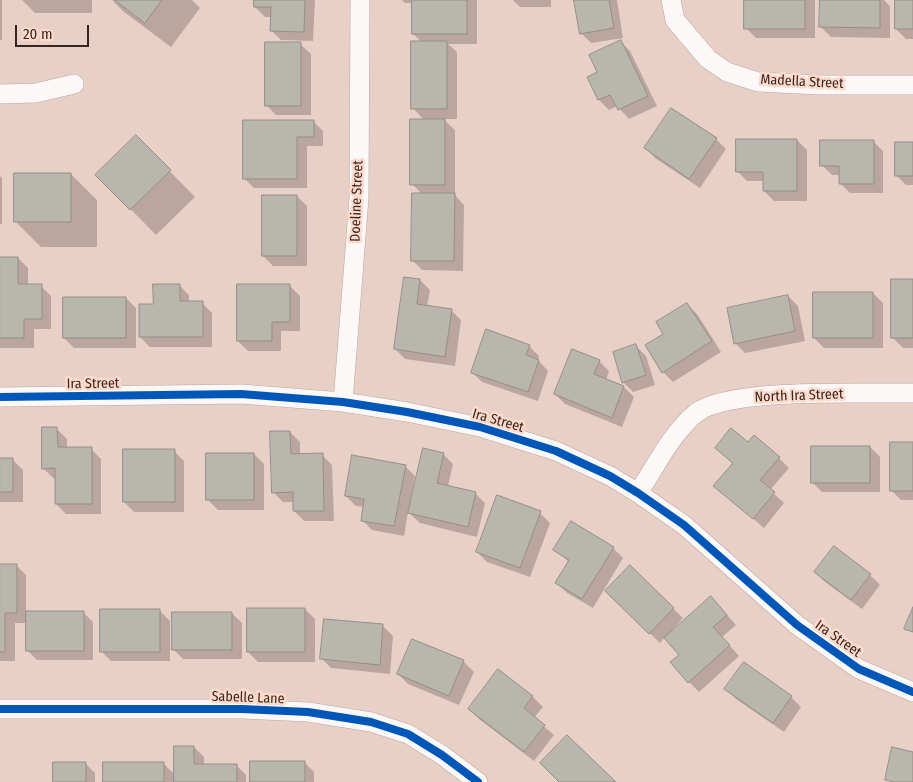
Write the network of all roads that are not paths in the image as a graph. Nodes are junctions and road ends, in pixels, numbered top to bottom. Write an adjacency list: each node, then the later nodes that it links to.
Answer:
1 (360, 0): 8 (street, Doeline Street)
2 (671, 0): 4 (street, Madella Street)
3 (74, 84): 5 (street)
4 (913, 85)
5 (0, 94)
6 (913, 393): 9 (street, North Ira Street)
7 (0, 397): 8 (street, Ira Street)
8 (343, 402): 9 (street, Ira Street)
9 (638, 493): 10 (street, Ira Street)
10 (913, 692)
11 (0, 709): 12 (street, Sabelle Lane)
12 (478, 782)

